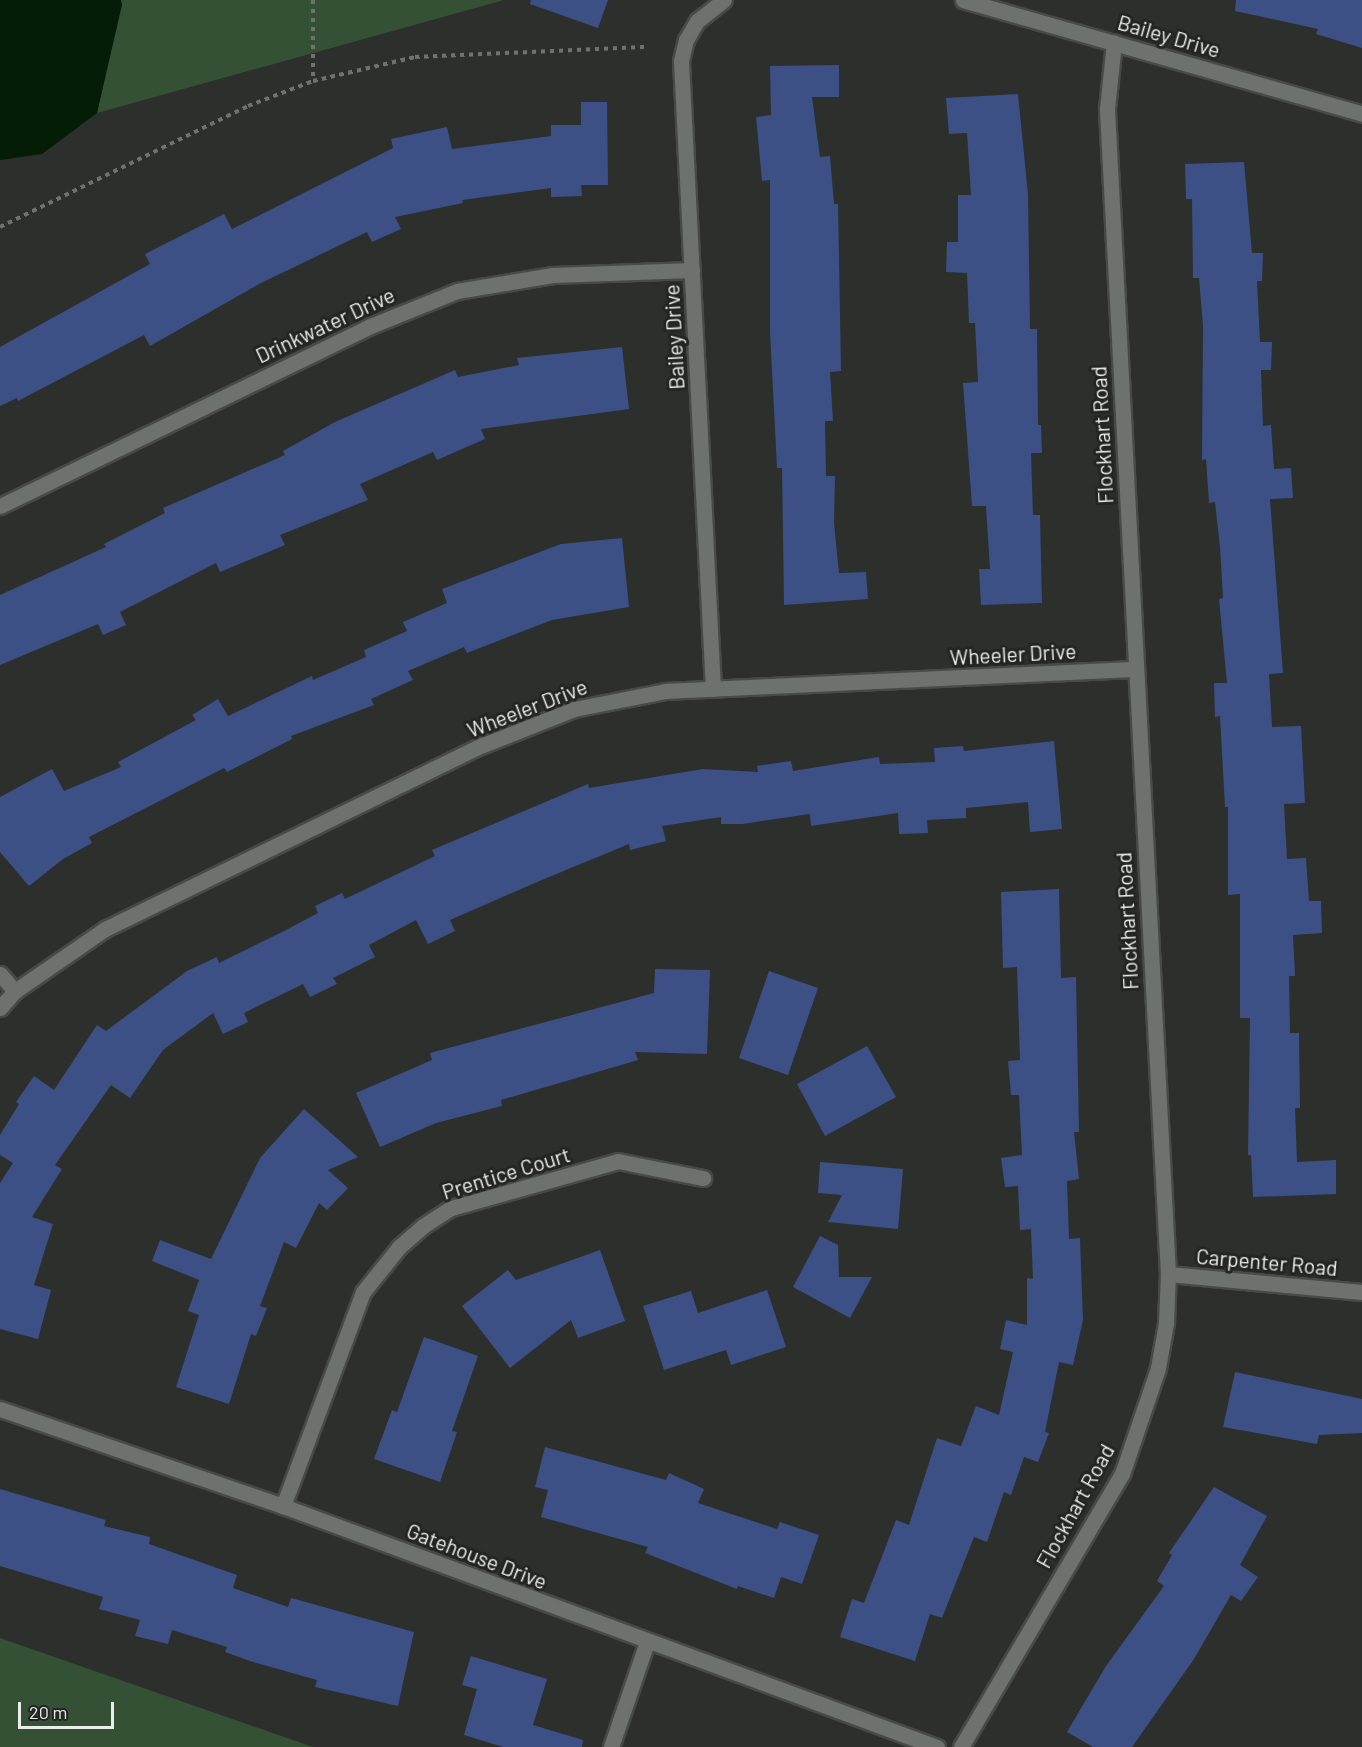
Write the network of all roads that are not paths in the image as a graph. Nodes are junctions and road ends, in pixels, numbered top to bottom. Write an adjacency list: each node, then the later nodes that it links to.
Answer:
1 (724, 0): 5 (street, Bailey Drive)
2 (963, 0): 3 (street, Bailey Drive)
3 (1114, 42): 4 (street, Bailey Drive); 7 (street, Flockhart Road)
4 (1362, 114)
5 (692, 270): 6 (street, Drinkwater Drive); 8 (street, Bailey Drive)
6 (0, 506)
7 (1135, 669): 8 (street, Wheeler Drive); 13 (street, Flockhart Road)
8 (713, 689): 10 (street, Wheeler Drive)
9 (0, 974): 10 (street)
10 (15, 991): 11 (street, Wheeler Drive)
11 (0, 1008)
12 (703, 1178): 16 (street, Prentice Court)
13 (1168, 1274): 14 (street, Carpenter Road); 20 (street, Flockhart Road)
14 (1362, 1292)
15 (0, 1408): 16 (street, Gatehouse Drive)
16 (283, 1506): 17 (street, Gatehouse Drive)
17 (647, 1642): 18 (street); 19 (street, Gatehouse Drive)
18 (611, 1747)
19 (937, 1747)
20 (960, 1747)

